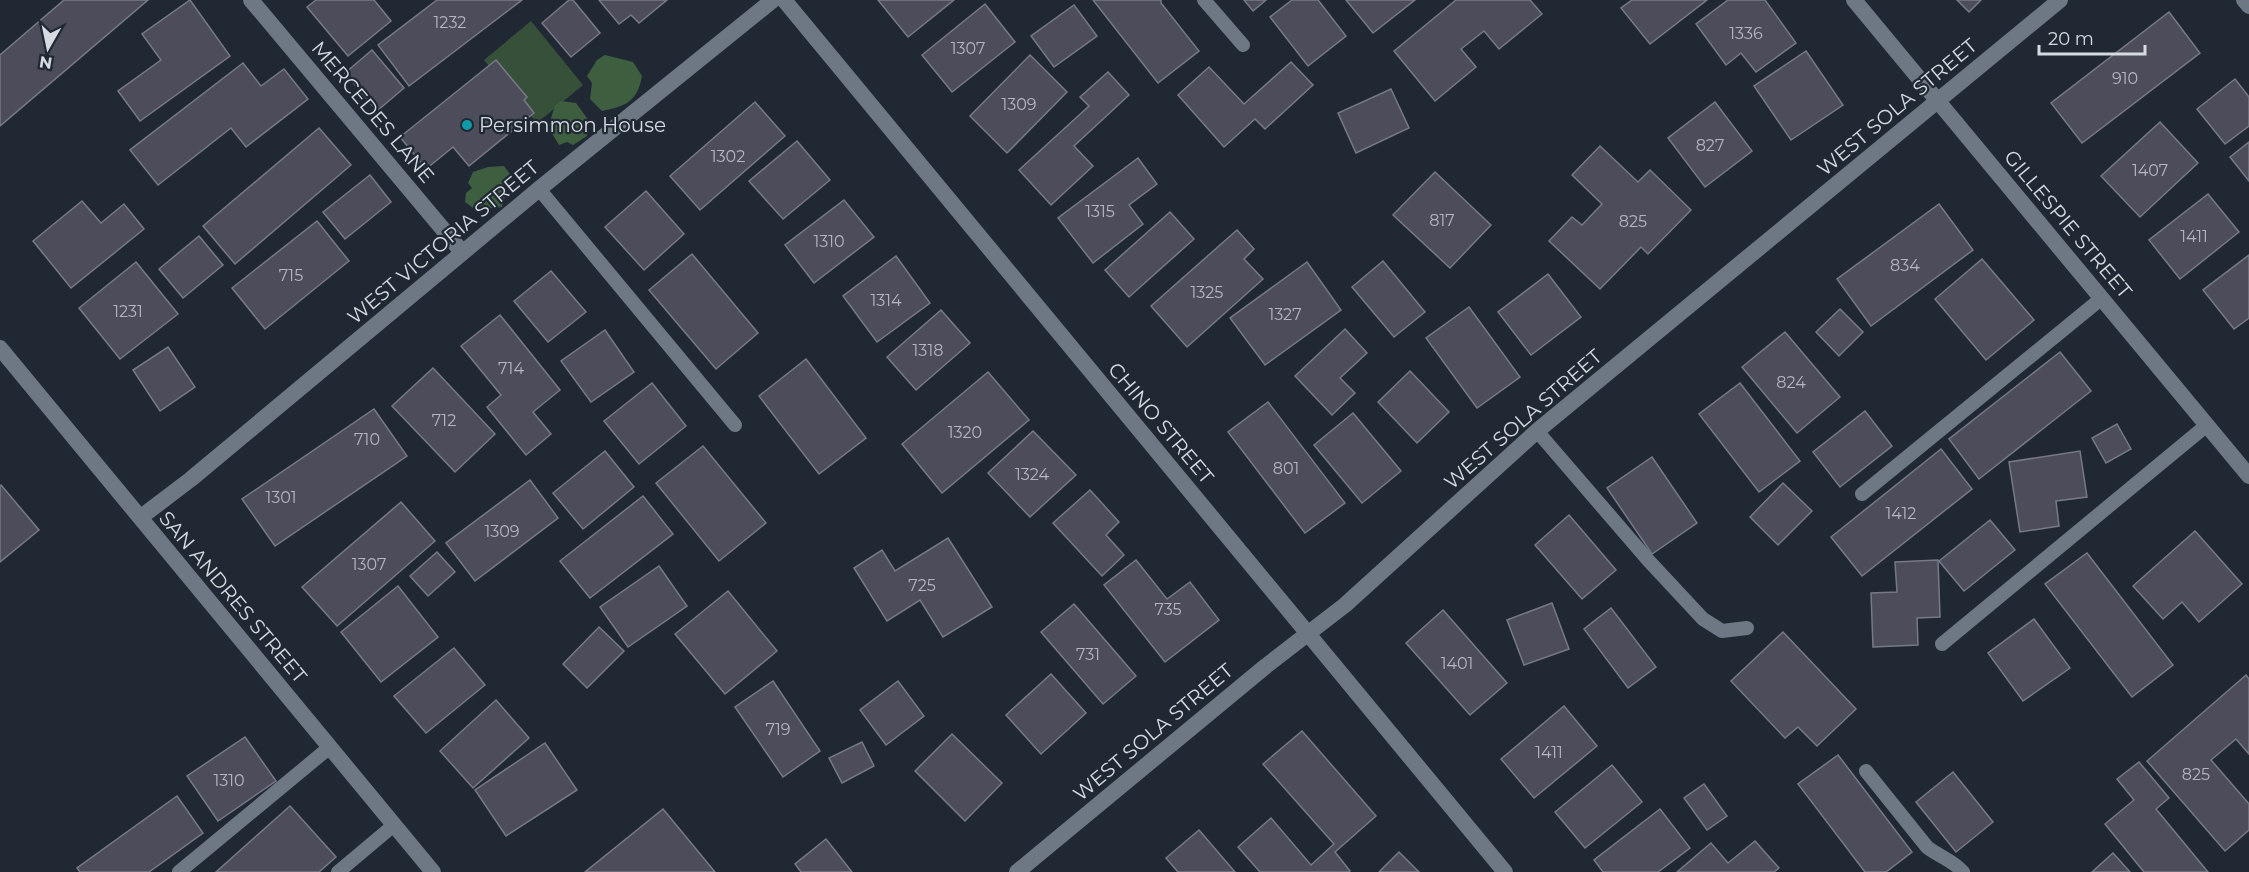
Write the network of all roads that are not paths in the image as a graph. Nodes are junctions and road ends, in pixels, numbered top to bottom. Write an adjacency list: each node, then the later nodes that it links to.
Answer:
1 (251, 0): 12 (street, MERCEDES LANE)
2 (773, 0): 11 (street, WEST VICTORIA STREET)
3 (784, 0): 22 (street, CHINO STREET)
4 (1204, 0): 9 (lane)
5 (1854, 0): 10 (street, GILLESPIE STREET)
6 (2060, 0): 10 (street, WEST SOLA STREET)
7 (2244, 0): 8 (street)
8 (2249, 6)
9 (1243, 45)
10 (1938, 100): 13 (street, GILLESPIE STREET); 17 (street, WEST SOLA STREET)
11 (539, 189): 12 (street, WEST VICTORIA STREET); 15 (lane)
12 (462, 252): 20 (street, WEST VICTORIA STREET)
13 (2102, 298): 16 (street, GILLESPIE STREET); 19 (lane)
14 (0, 348): 20 (street, SAN ANDRES STREET)
15 (735, 425)
16 (2207, 425): 18 (street, GILLESPIE STREET); 23 (lane)
17 (1538, 431): 21 (lane); 22 (street, WEST SOLA STREET)
18 (2249, 476)
19 (1862, 494)
20 (141, 517): 24 (street, SAN ANDRES STREET)
21 (1747, 628)
22 (1308, 634): 30 (street, WEST SOLA STREET); 31 (street, CHINO STREET)
23 (1942, 644)
24 (330, 747): 26 (street, SAN ANDRES STREET); 27 (lane)
25 (1866, 771): 32 (lane)
26 (394, 825): 28 (lane); 29 (street, SAN ANDRES STREET)
27 (178, 872)
28 (338, 872)
29 (433, 872)
30 (1017, 872)
31 (1505, 872)
32 (1963, 872)

